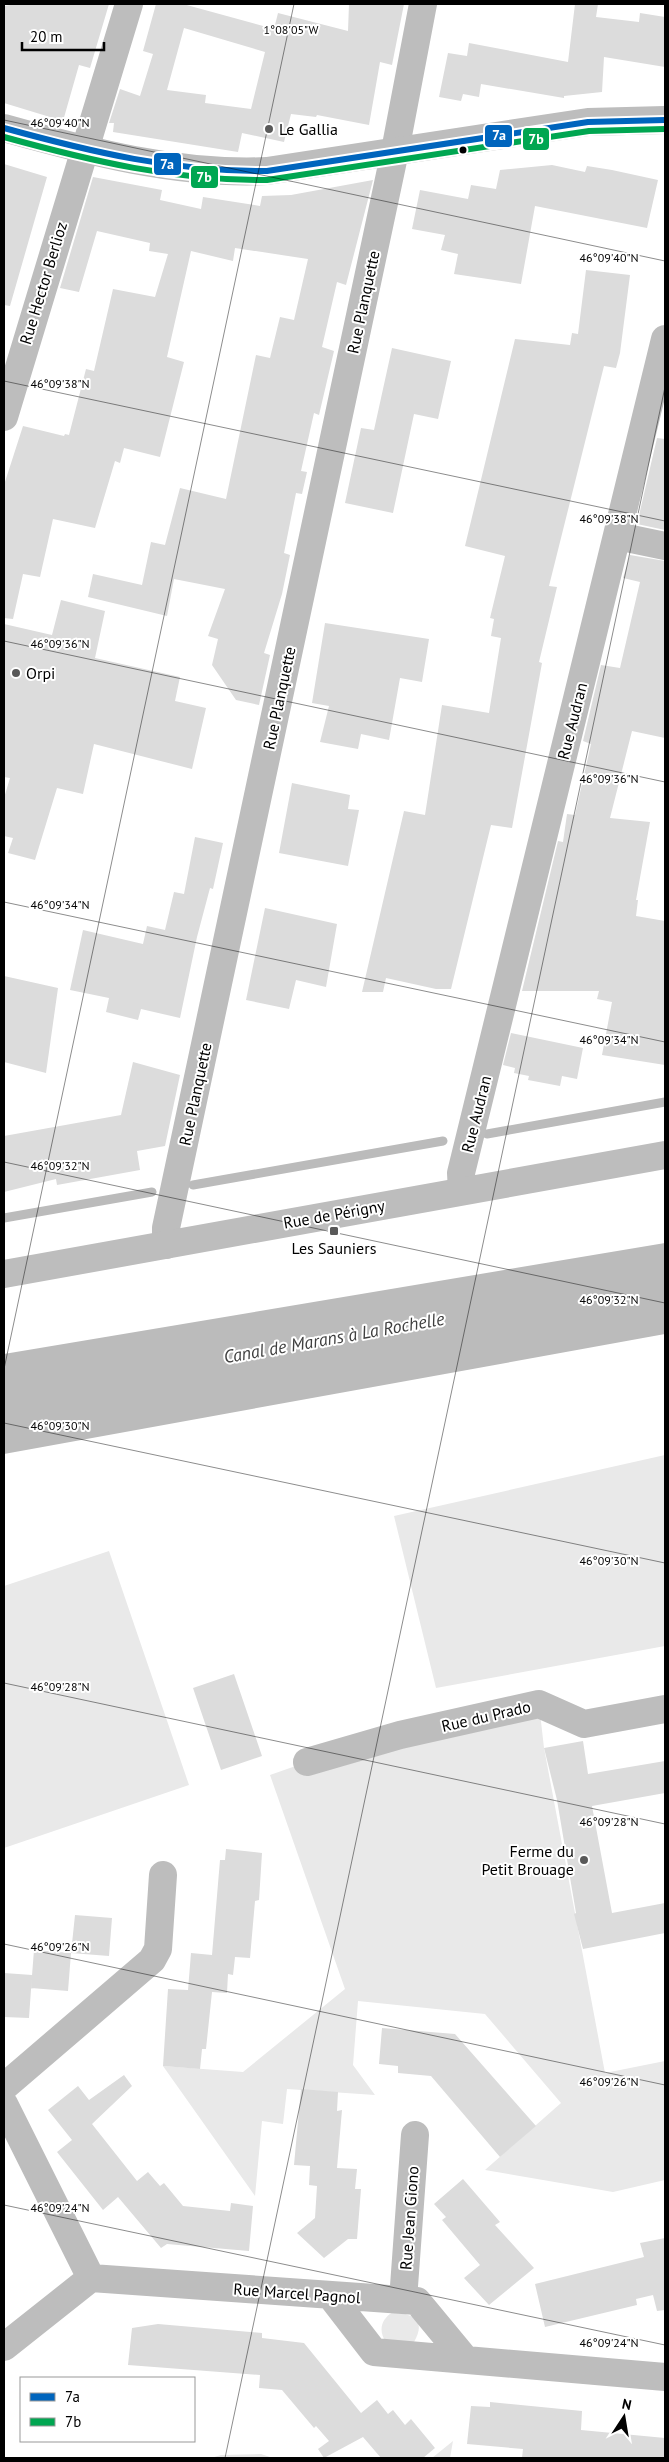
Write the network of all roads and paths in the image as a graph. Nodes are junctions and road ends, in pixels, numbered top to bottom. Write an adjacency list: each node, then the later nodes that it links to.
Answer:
1 (129, 4): 5 (street, Rue Hector Berlioz)
2 (423, 4): 6 (street, Rue Planquette)
3 (665, 120): 6 (street)
4 (4, 128): 5 (street)
5 (83, 150): 6 (street); 8 (street, Rue Hector Berlioz)
6 (395, 151): 13 (street, Rue Planquette)
7 (665, 338): 9 (street, Rue Audran)
8 (4, 417)
9 (617, 536): 10 (street); 12 (street, Rue Audran)
10 (665, 546)
11 (665, 1155): 12 (street, Rue de Périgny)
12 (462, 1191): 13 (street, Rue de Périgny)
13 (166, 1245): 14 (street, Rue de Périgny)
14 (4, 1274)
15 (665, 1709): 16 (street, Rue du Prado)
16 (307, 1762)
17 (163, 1875): 18 (street)
18 (4, 2087)
19 (4, 2104): 21 (street)
20 (415, 2135): 23 (street, Rue Jean Giono)
21 (90, 2278): 22 (street, Rue Marcel Pagnol); 24 (street)
22 (330, 2295): 23 (street, Rue Marcel Pagnol); 25 (street)
23 (403, 2300): 25 (street, Rue Marcel Pagnol)
24 (4, 2347)
25 (465, 2359): 26 (street)
26 (661, 2372)

